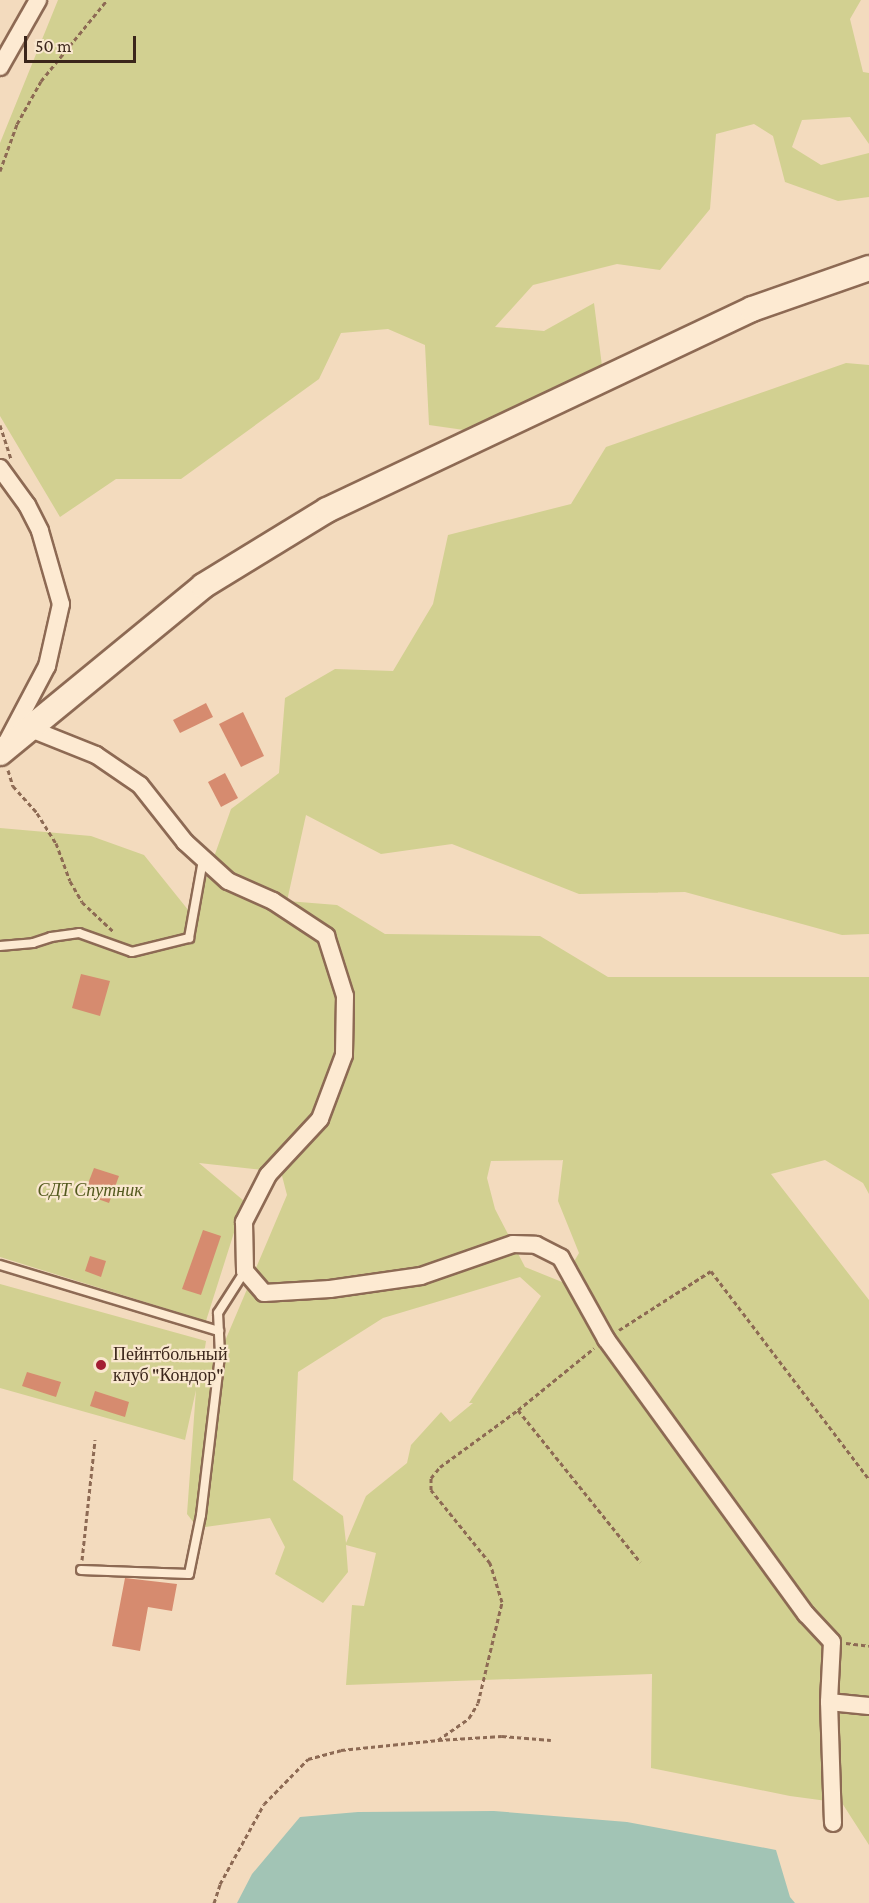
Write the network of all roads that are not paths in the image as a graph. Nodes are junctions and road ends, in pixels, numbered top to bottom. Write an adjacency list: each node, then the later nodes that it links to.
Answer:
1 (38, 0): 2 (street)
2 (0, 67)
3 (869, 268): 5 (main road)
4 (0, 468): 6 (street)
5 (31, 729): 6 (main road); 7 (street)
6 (1, 752)
7 (203, 859): 8 (lane); 10 (street)
8 (0, 946)
9 (0, 1265): 11 (lane)
10 (245, 1271): 11 (lane); 13 (street)
11 (219, 1331): 12 (lane)
12 (81, 1570)
13 (829, 1702): 14 (street); 15 (street)
14 (869, 1706)
15 (833, 1823)

